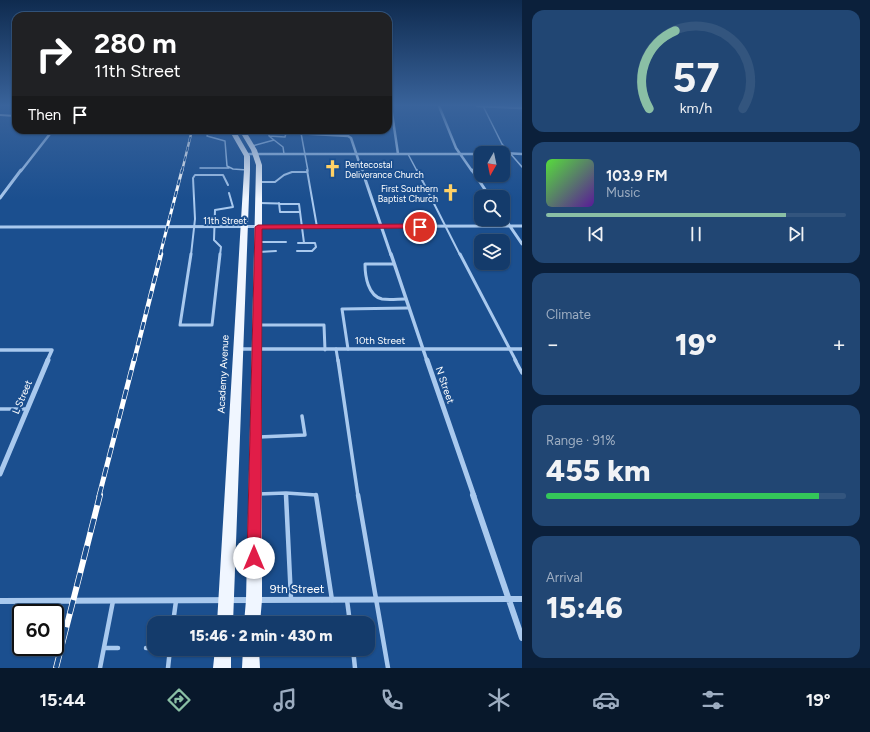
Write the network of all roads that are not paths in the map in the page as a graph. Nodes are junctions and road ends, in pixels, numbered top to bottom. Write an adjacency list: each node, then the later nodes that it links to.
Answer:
1 (47, 137): 34 (street)
2 (211, 137): 27 (lane)
3 (237, 137): 15 (main road, Academy Avenue)
4 (246, 137): 12 (main road)
5 (270, 137): 11 (lane)
6 (302, 137): 18 (lane)
7 (350, 137): 19 (street, N Street)
8 (396, 137): 20 (street)
9 (451, 137): 22 (street)
10 (499, 137): 13 (lane)
11 (274, 140): 12 (lane); 17 (lane)
12 (252, 146): 16 (main road)
13 (504, 146)
14 (510, 153): 24 (street); 25 (lane)
15 (246, 154): 16 (street); 28 (main road, Academy Avenue)
16 (256, 154): 17 (street); 31 (main road)
17 (284, 154): 18 (street)
18 (305, 154): 19 (street); 29 (lane)
19 (356, 154): 20 (street); 49 (street, N Street)
20 (398, 154): 21 (street)
21 (408, 154): 22 (street); 38 (lane)
22 (460, 154): 23 (street); 32 (street)
23 (474, 154)
24 (522, 154)
25 (522, 167)
26 (200, 168): 27 (lane)
27 (230, 168): 28 (lane)
28 (248, 170): 31 (main road); 45 (main road, Academy Avenue)
29 (307, 172): 31 (lane); 48 (lane)
30 (228, 186): 43 (lane)
31 (258, 186): 35 (main road)
32 (485, 190)
33 (229, 193): 44 (lane)
34 (0, 198)
35 (259, 203): 36 (lane); 46 (main road)
36 (279, 204): 37 (lane); 37 (lane)
37 (300, 212): 47 (lane)
38 (446, 226): 39 (street, 11th Street); 49 (street, 11th Street); 66 (lane)
39 (474, 226)
40 (510, 226): 41 (street, 11th Street); 53 (street)
41 (522, 226)
42 (0, 227): 43 (street, 11th Street)
43 (195, 227): 44 (street, 11th Street); 44 (lane)
44 (215, 227): 45 (street, 11th Street)
45 (245, 227): 46 (street, 11th Street); 61 (main road, Academy Avenue)
46 (258, 227): 47 (street, 11th Street); 54 (main road)
47 (301, 227): 48 (street, 11th Street); 52 (lane)
48 (318, 227): 49 (street, 11th Street)
49 (382, 227): 57 (street, N Street)
50 (286, 242): 54 (lane)
51 (298, 243): 52 (lane)
52 (304, 243): 56 (lane)
53 (522, 244)
54 (258, 247): 55 (lane); 60 (main road)
55 (276, 251)
56 (297, 251)
57 (394, 264): 58 (street, N Street); 58 (lane)
58 (405, 299): 59 (street, N Street)
59 (408, 308): 64 (lane); 65 (street, N Street)
60 (257, 326): 62 (main road); 69 (lane)
61 (239, 349): 62 (street, 10th Street); 82 (main road, Academy Avenue)
62 (257, 349): 69 (street, 10th Street); 74 (main road)
63 (336, 349): 64 (street, 10th Street); 69 (street, 10th Street); 87 (lane)
64 (348, 349): 65 (street, 10th Street)
65 (423, 349): 66 (street, 10th Street); 80 (street, N Street)
66 (509, 349): 67 (street, 10th Street); 70 (lane)
67 (522, 349)
68 (0, 350): 72 (street, L Street)
69 (325, 350)
70 (522, 373)
71 (0, 409): 72 (lane)
72 (26, 409): 75 (street, L Street)
73 (302, 416): 74 (lane)
74 (255, 437): 77 (main road)
75 (0, 474)
76 (286, 493): 77 (lane); 84 (lane); 85 (lane)
77 (254, 494): 83 (main road)
78 (522, 598): 80 (street, 9th Street)
79 (176, 599): 81 (street, 9th Street); 82 (street, 9th Street); 89 (lane)
80 (508, 599): 87 (street, 9th Street); 93 (street, N Street)
81 (113, 600): 88 (street, 9th Street); 94 (lane)
82 (227, 600): 83 (street, 9th Street); 90 (main road, Academy Avenue)
83 (254, 600): 84 (street, 9th Street); 91 (main road)
84 (291, 600): 85 (street, 9th Street)
85 (332, 600): 86 (street, 9th Street)
86 (347, 600): 87 (street, 9th Street); 92 (lane)
87 (377, 600): 105 (lane)
88 (0, 602)
89 (174, 616)
90 (226, 616)
91 (253, 616)
92 (349, 616)
93 (522, 638)
94 (104, 648): 95 (lane); 100 (lane)
95 (118, 648)
96 (169, 656): 101 (lane)
97 (223, 656): 102 (main road)
98 (251, 656): 103 (main road)
99 (354, 656): 104 (lane)
100 (100, 668)
101 (168, 668)
102 (222, 668)
103 (251, 668)
104 (355, 668)
105 (388, 668)

